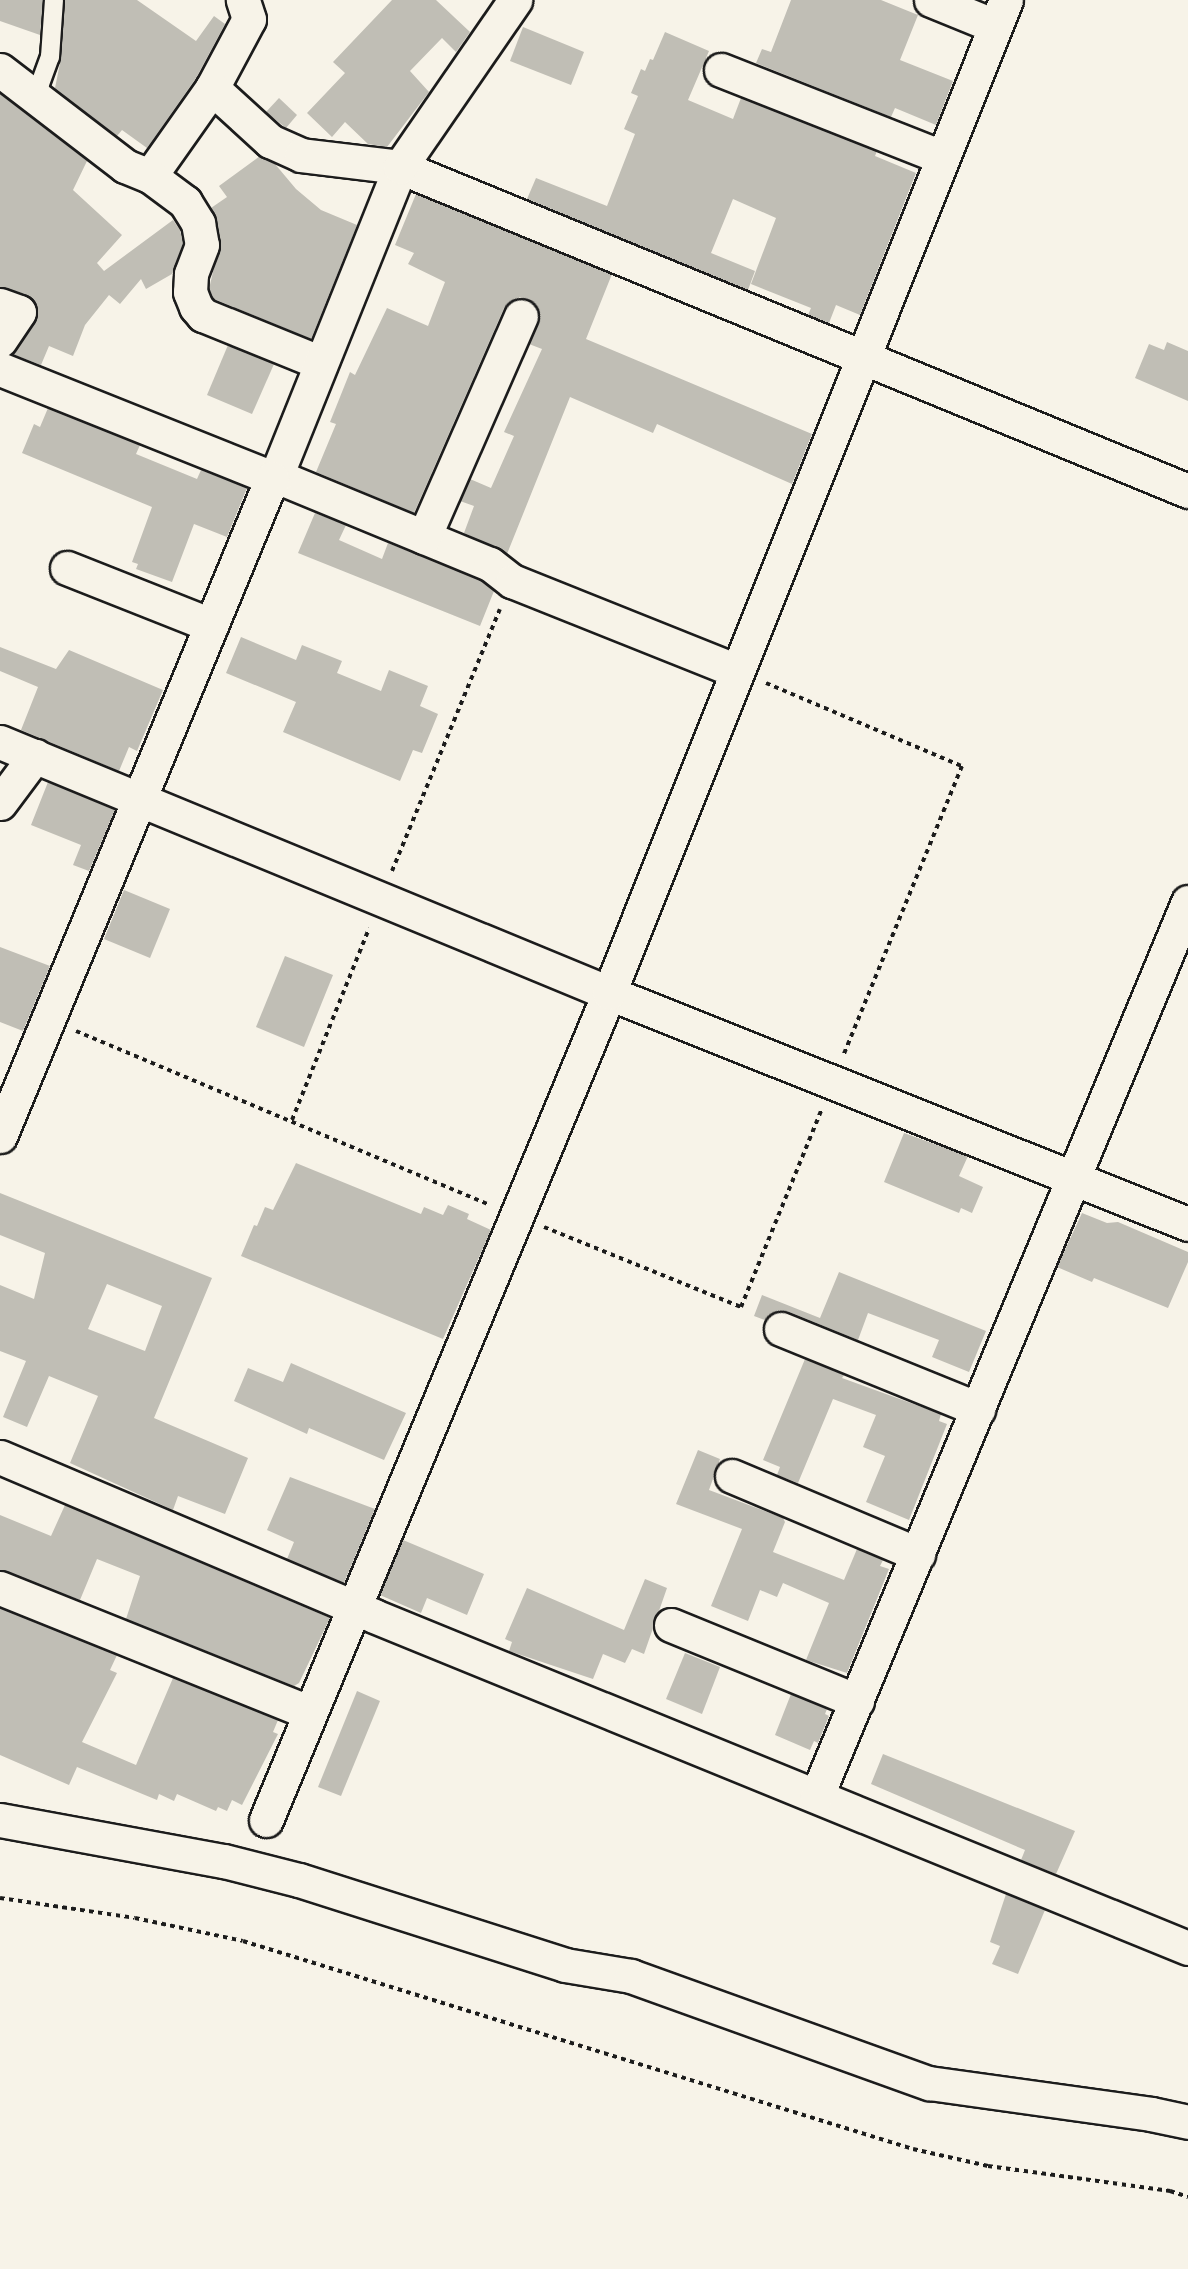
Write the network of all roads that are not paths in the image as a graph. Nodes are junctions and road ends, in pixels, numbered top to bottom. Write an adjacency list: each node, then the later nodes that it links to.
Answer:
1 (54, 0): 9 (lane)
2 (243, 0): 8 (street)
3 (515, 0): 11 (street)
4 (931, 0): 5 (street)
5 (1000, 13): 10 (street)
6 (0, 70): 9 (street)
7 (721, 70): 10 (street)
8 (212, 88): 11 (street); 12 (street)
9 (33, 91): 12 (street)
10 (942, 157): 16 (street)
11 (400, 167): 16 (street); 17 (street)
12 (150, 176): 17 (street)
13 (0, 305): 15 (street)
14 (520, 316): 21 (street)
15 (0, 340)
16 (861, 358): 20 (street); 24 (street)
17 (321, 363): 19 (street)
18 (0, 369): 19 (street)
19 (274, 477): 21 (street); 23 (street)
20 (1188, 491)
21 (424, 537): 24 (street)
22 (67, 568): 23 (street)
23 (211, 625): 27 (street)
24 (737, 671): 30 (street)
25 (0, 742): 26 (street)
26 (35, 756): 27 (street); 28 (street)
27 (139, 799): 30 (street); 31 (street)
28 (0, 803)
29 (1188, 902): 32 (street)
30 (609, 993): 32 (street); 40 (street)
31 (0, 1136)
32 (1075, 1177): 33 (street); 35 (street)
33 (1188, 1224)
34 (782, 1329): 35 (street)
35 (978, 1409): 38 (street)
36 (0, 1457): 40 (street)
37 (732, 1476): 38 (street)
38 (918, 1554): 42 (street)
39 (0, 1588): 43 (street)
40 (353, 1606): 43 (street); 44 (street)
41 (671, 1625): 42 (street)
42 (857, 1701): 44 (street)
43 (308, 1712): 46 (street)
44 (817, 1795): 47 (street)
45 (0, 1820): 48 (street)
46 (266, 1820)
47 (1188, 1948)
48 (1188, 2122)

